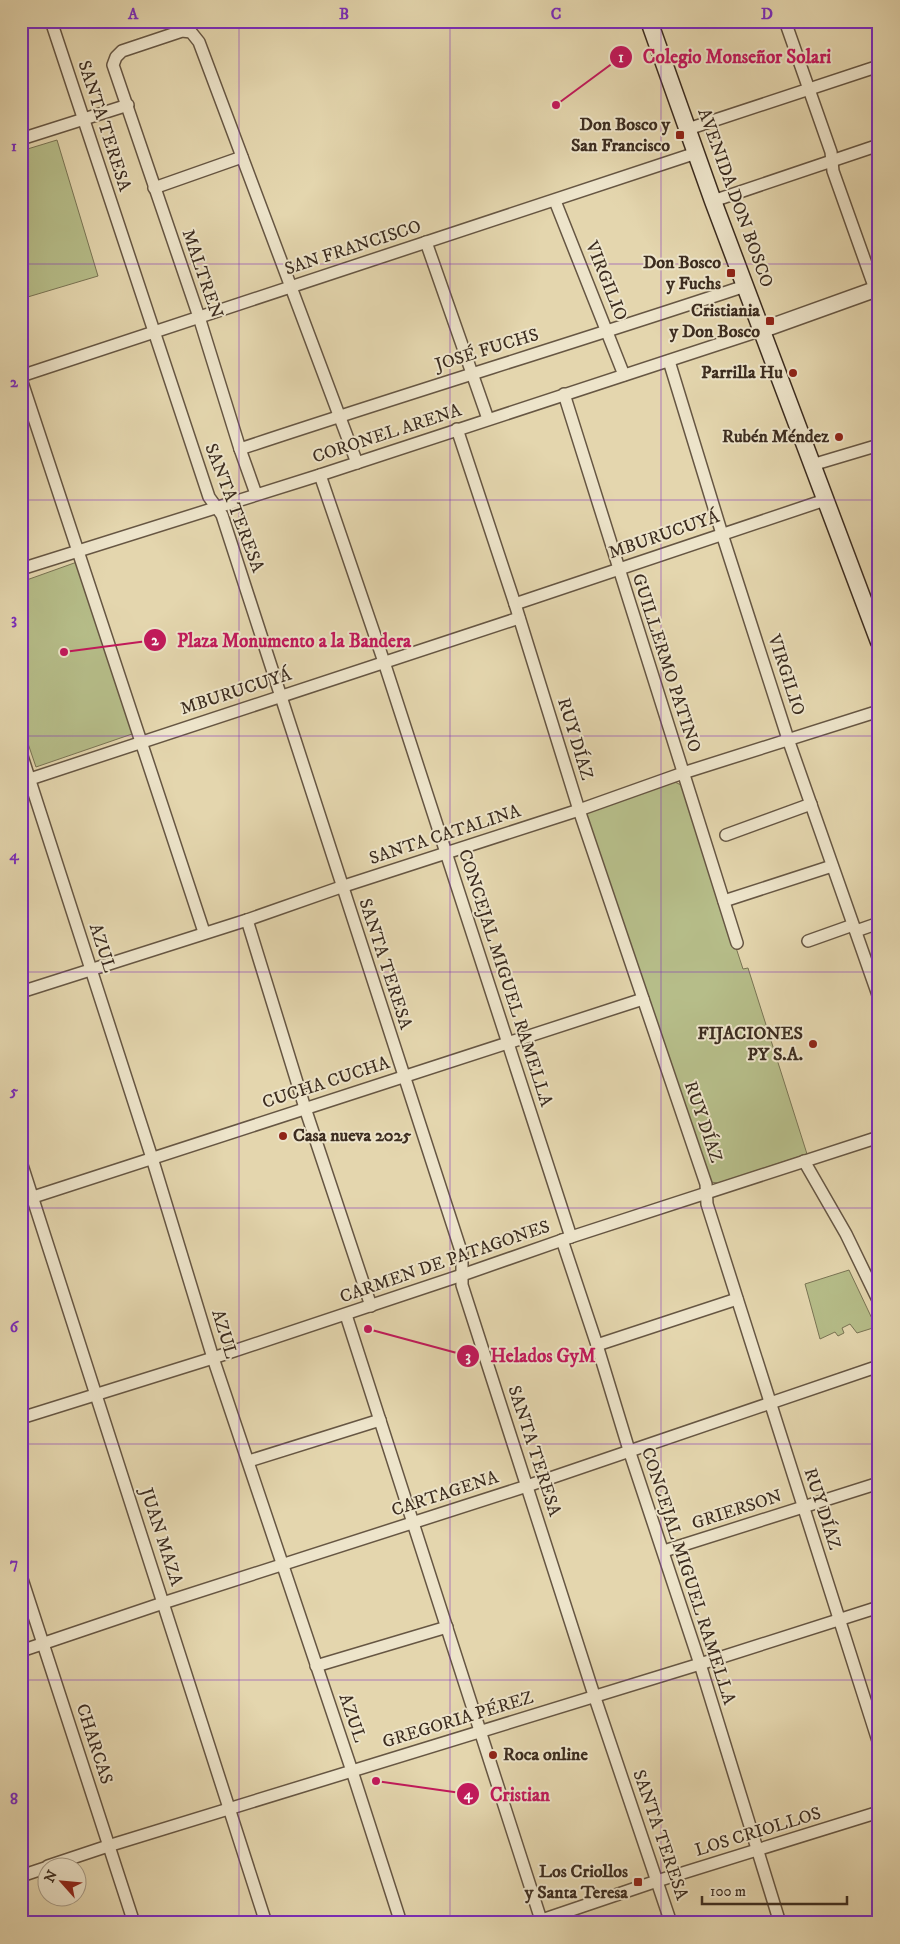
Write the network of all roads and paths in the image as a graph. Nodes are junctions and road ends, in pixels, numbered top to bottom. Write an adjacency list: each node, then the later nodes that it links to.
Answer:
1 (51, 21): 7 (street, SANTA TERESA)
2 (785, 21): 5 (street)
3 (651, 22): 8 (main road, AVENIDA DON BOSCO)
4 (879, 66): 5 (street)
5 (809, 88): 8 (street); 13 (street)
6 (128, 105): 7 (street); 12 (street, MALTREN); 14 (street, MALTREN)
7 (82, 120): 9 (street); 23 (street, SANTA TERESA)
8 (688, 129): 11 (main road, AVENIDA DON BOSCO)
9 (21, 139)
10 (879, 146): 13 (street)
11 (696, 153): 15 (street, SAN FRANCISCO); 16 (main road, AVENIDA DON BOSCO)
12 (242, 157): 14 (street); 19 (street)
13 (832, 161): 16 (street); 20 (street)
14 (154, 188): 21 (street, MALTREN)
15 (555, 201): 17 (street, SAN FRANCISCO); 24 (street, VIRGILIO)
16 (713, 201): 18 (main road, AVENIDA DON BOSCO)
17 (426, 242): 19 (street, SAN FRANCISCO); 26 (street)
18 (745, 286): 22 (main road, AVENIDA DON BOSCO); 24 (street, JOSÉ FUCHS)
19 (291, 287): 21 (street, SAN FRANCISCO); 30 (street)
20 (877, 289): 22 (street)
21 (198, 317): 23 (street, SAN FRANCISCO); 34 (street, MALTREN)
22 (762, 330): 25 (street, CORONEL ARENA); 36 (main road, AVENIDA DON BOSCO)
23 (154, 332): 28 (street, SAN FRANCISCO); 40 (street, SANTA TERESA)
24 (607, 332): 26 (street, JOSÉ FUCHS); 27 (street, VIRGILIO)
25 (669, 361): 27 (street, CORONEL ARENA); 41 (street, VIRGILIO)
26 (472, 373): 30 (street, JOSÉ FUCHS); 31 (street)
27 (624, 375): 29 (street, CORONEL ARENA)
28 (21, 377): 42 (street)
29 (564, 394): 31 (street, CORONEL ARENA); 44 (street, GUILLERMO PATINO)
30 (338, 416): 34 (street, JOSÉ FUCHS); 35 (street)
31 (488, 419): 32 (street, CORONEL ARENA)
32 (457, 429): 35 (street, CORONEL ARENA); 45 (street, RUY DÍAZ)
33 (879, 445): 36 (street)
34 (240, 449): 38 (street, MALTREN)
35 (356, 463): 37 (street, CORONEL ARENA)
36 (812, 465): 39 (main road, AVENIDA DON BOSCO)
37 (320, 475): 38 (street, CORONEL ARENA); 49 (street, CONCEJAL MIGUEL RAMELLA)
38 (256, 494): 40 (street, CORONEL ARENA)
39 (825, 500): 41 (street, MBURUCUYÁ); 46 (main road, AVENIDA DON BOSCO)
40 (217, 507): 42 (street, CORONEL ARENA); 50 (street, SANTA TERESA)
41 (722, 534): 44 (street, MBURUCUYÁ); 52 (street, VIRGILIO)
42 (79, 551): 43 (street, CORONEL ARENA); 53 (street)
43 (21, 569)
44 (618, 570): 45 (street, MBURUCUYÁ); 55 (street, GUILLERMO PATINO)
45 (515, 604): 47 (street, RUY DÍAZ)
46 (873, 611): 48 (main road, AVENIDA DON BOSCO)
47 (519, 618): 49 (street, MBURUCUYÁ); 58 (street, RUY DÍAZ)
48 (879, 642)
49 (384, 662): 50 (street, MBURUCUYÁ); 60 (street, CONCEJAL MIGUEL RAMELLA)
50 (280, 696): 53 (street, MBURUCUYÁ); 62 (street, SANTA TERESA)
51 (879, 710): 52 (street, SANTA CATALINA)
52 (788, 739): 55 (street, SANTA CATALINA); 57 (street, VIRGILIO)
53 (141, 742): 56 (street, MBURUCUYÁ); 67 (street)
54 (21, 753): 56 (street, AZUL)
55 (683, 773): 58 (street, SANTA CATALINA); 63 (street, GUILLERMO PATINO)
56 (26, 780): 70 (street, AZUL)
57 (811, 804): 59 (street); 61 (street, VIRGILIO)
58 (579, 810): 60 (street, SANTA CATALINA); 73 (street, RUY DÍAZ)
59 (726, 835)
60 (446, 854): 62 (street, SANTA CATALINA); 74 (street, CONCEJAL MIGUEL RAMELLA)
61 (832, 866): 63 (street); 66 (street, VIRGILIO)
62 (341, 887): 64 (street, SANTA CATALINA); 75 (street, SANTA TERESA)
63 (724, 901): 69 (street, GUILLERMO PATINO)
64 (247, 920): 67 (street, SANTA CATALINA); 76 (street)
65 (879, 923): 66 (street)
66 (855, 928): 68 (street); 72 (street, VIRGILIO)
67 (204, 932): 70 (street, SANTA CATALINA)
68 (808, 941)
69 (736, 943)
70 (90, 969): 71 (street, SANTA CATALINA); 78 (street, AZUL)
71 (21, 992)
72 (879, 998)
73 (643, 999): 74 (street, CUCHA CUCHA); 81 (street, RUY DÍAZ)
74 (509, 1043): 75 (street, CUCHA CUCHA); 84 (street, CONCEJAL MIGUEL RAMELLA)
75 (404, 1076): 76 (street, CUCHA CUCHA); 85 (street, SANTA TERESA)
76 (305, 1108): 78 (street, CUCHA CUCHA); 88 (street)
77 (879, 1137): 79 (street, CARMEN DE PATAGONES)
78 (152, 1158): 82 (street, CUCHA CUCHA); 91 (street, AZUL)
79 (804, 1161): 81 (street, CARMEN DE PATAGONES); 87 (street)
80 (21, 1162): 82 (street, JUAN MAZA)
81 (706, 1193): 84 (street, CARMEN DE PATAGONES); 86 (street, RUY DÍAZ)
82 (33, 1197): 83 (street, CUCHA CUCHA); 93 (street, JUAN MAZA)
83 (21, 1201)
84 (567, 1238): 85 (street, CARMEN DE PATAGONES); 90 (street, CONCEJAL MIGUEL RAMELLA)
85 (462, 1275): 88 (street, CARMEN DE PATAGONES); 100 (street, SANTA TERESA)
86 (737, 1299): 90 (street); 94 (street, RUY DÍAZ)
87 (879, 1302)
88 (371, 1306): 89 (street, CARMEN DE PATAGONES)
89 (346, 1314): 91 (street, CARMEN DE PATAGONES); 96 (street)
90 (598, 1345): 97 (street, CONCEJAL MIGUEL RAMELLA)
91 (213, 1358): 93 (street, CARMEN DE PATAGONES); 98 (street, AZUL)
92 (879, 1366): 94 (street, CARTAGENA)
93 (97, 1394): 95 (street, CARMEN DE PATAGONES); 106 (street, JUAN MAZA)
94 (769, 1402): 97 (street, CARTAGENA); 101 (street, RUY DÍAZ)
95 (21, 1418)
96 (380, 1420): 98 (street); 102 (street)
97 (629, 1450): 100 (street, CARTAGENA); 103 (street, CONCEJAL MIGUEL RAMELLA)
98 (249, 1461): 104 (street, AZUL)
99 (879, 1483): 101 (street, GRIERSON)
100 (527, 1486): 102 (street, CARTAGENA); 114 (street, SANTA TERESA)
101 (803, 1507): 103 (street, GRIERSON); 108 (street, RUY DÍAZ)
102 (412, 1523): 104 (street, CARTAGENA); 109 (street)
103 (664, 1551): 112 (street, CONCEJAL MIGUEL RAMELLA)
104 (282, 1564): 106 (street, CARTAGENA); 113 (street, AZUL)
105 (21, 1576): 110 (street, CHARCAS)
106 (163, 1602): 110 (street, CARTAGENA); 118 (street, JUAN MAZA)
107 (879, 1606): 108 (street, GREGORIA PÉREZ)
108 (840, 1620): 112 (street, GREGORIA PÉREZ); 116 (street, RUY DÍAZ)
109 (447, 1627): 113 (street); 115 (street)
110 (44, 1643): 111 (street, CARTAGENA); 120 (street, CHARCAS)
111 (21, 1651)
112 (700, 1664): 114 (street, GREGORIA PÉREZ); 121 (street, CONCEJAL MIGUEL RAMELLA)
113 (316, 1666): 117 (street, AZUL)
114 (594, 1695): 115 (street, GREGORIA PÉREZ); 125 (street, SANTA TERESA)
115 (480, 1732): 117 (street, GREGORIA PÉREZ); 126 (street)
116 (879, 1744)
117 (352, 1771): 118 (street, GREGORIA PÉREZ); 129 (street, AZUL)
118 (228, 1809): 120 (street, GREGORIA PÉREZ); 128 (street, JUAN MAZA)
119 (879, 1812): 121 (street, LOS CRIOLLOS)
120 (108, 1846): 122 (street, GREGORIA PÉREZ); 127 (street, CHARCAS)
121 (758, 1850): 125 (street, LOS CRIOLLOS); 131 (street, CONCEJAL MIGUEL RAMELLA)
122 (79, 1856)
123 (38, 1870): 124 (street, GREGORIA PÉREZ)
124 (21, 1876)
125 (657, 1881): 126 (street, LOS CRIOLLOS); 130 (street, SANTA TERESA)
126 (539, 1922)
127 (134, 1923)
128 (266, 1923)
129 (401, 1923)
130 (671, 1923)
131 (780, 1923)

